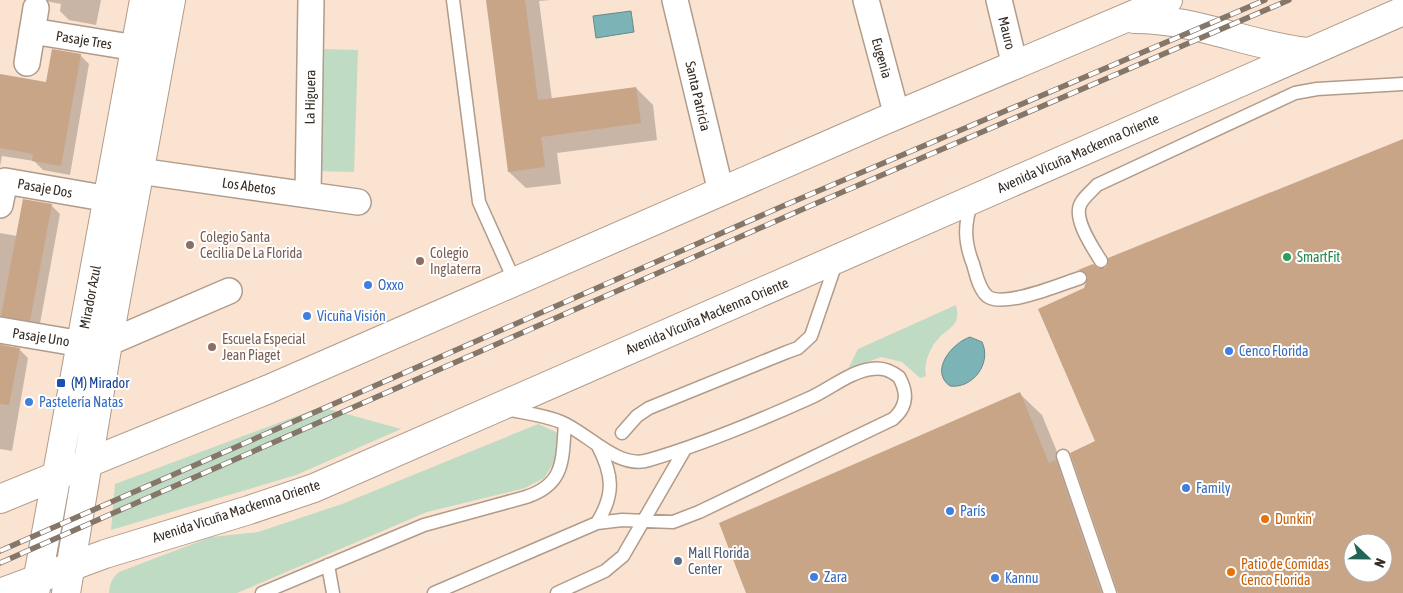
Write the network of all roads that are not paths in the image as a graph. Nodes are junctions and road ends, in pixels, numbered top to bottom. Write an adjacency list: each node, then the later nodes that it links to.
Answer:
1 (144, 0): 11 (main road, Mirador Azul)
2 (171, 0): 17 (main road, Mirador Azul)
3 (311, 0): 19 (street, La Higuera)
4 (453, 0): 27 (lane)
5 (675, 0): 18 (street, Santa Patricia)
6 (866, 0): 16 (street, Eugenia)
7 (999, 0): 14 (street, Mauro)
8 (1168, 0): 10 (main road)
9 (1403, 11): 12 (main road, Avenida Vicuña Mackenna Oriente)
10 (1125, 19): 12 (main road); 14 (main road)
11 (136, 48): 13 (street, Pasaje Tres); 20 (main road, Mirador Azul)
12 (1307, 52): 21 (main road, Avenida Vicuña Mackenna Oriente)
13 (27, 63)
14 (1016, 66): 16 (main road)
15 (1403, 84): 25 (lane)
16 (897, 116): 18 (main road)
17 (139, 171): 19 (street, Los Abetos); 30 (main road, Mirador Azul)
18 (721, 192): 27 (main road)
19 (308, 195): 22 (street, Los Abetos)
20 (109, 199): 23 (street, Pasaje Dos); 30 (main road, Mirador Azul)
21 (972, 200): 24 (main road, Avenida Vicuña Mackenna Oriente); 26 (lane)
22 (358, 202)
23 (0, 205)
24 (838, 260): 31 (main road, Avenida Vicuña Mackenna Oriente); 33 (lane)
25 (1101, 261)
26 (1080, 278)
27 (515, 282): 37 (main road)
28 (229, 291): 30 (street, Mirador Azul)
29 (0, 330): 30 (street, Pasaje Uno)
30 (95, 344): 37 (main road, Mirador Azul); 38 (main road, Mirador Azul)
31 (496, 407): 32 (lane); 43 (main road, Avenida Vicuña Mackenna Oriente)
32 (565, 424): 34 (lane); 42 (lane)
33 (622, 432)
34 (598, 444): 35 (lane); 41 (lane)
35 (686, 449): 40 (lane); 40 (lane)
36 (1063, 456): 51 (lane)
37 (88, 464): 38 (main road); 43 (main road, Mirador Azul)
38 (57, 476): 39 (main road); 44 (main road, Mirador Azul)
39 (0, 499)
40 (644, 521): 41 (lane); 50 (lane)
41 (597, 523): 49 (lane)
42 (328, 565): 47 (lane); 48 (lane)
43 (71, 566): 44 (main road, Avenida Vicuña Mackenna Oriente); 46 (main road, Mirador Azul)
44 (36, 586): 45 (main road, Avenida Vicuña Mackenna Oriente)
45 (0, 593)
46 (66, 593)
47 (262, 593)
48 (333, 593)
49 (434, 593)
50 (557, 593)
51 (1110, 593)

